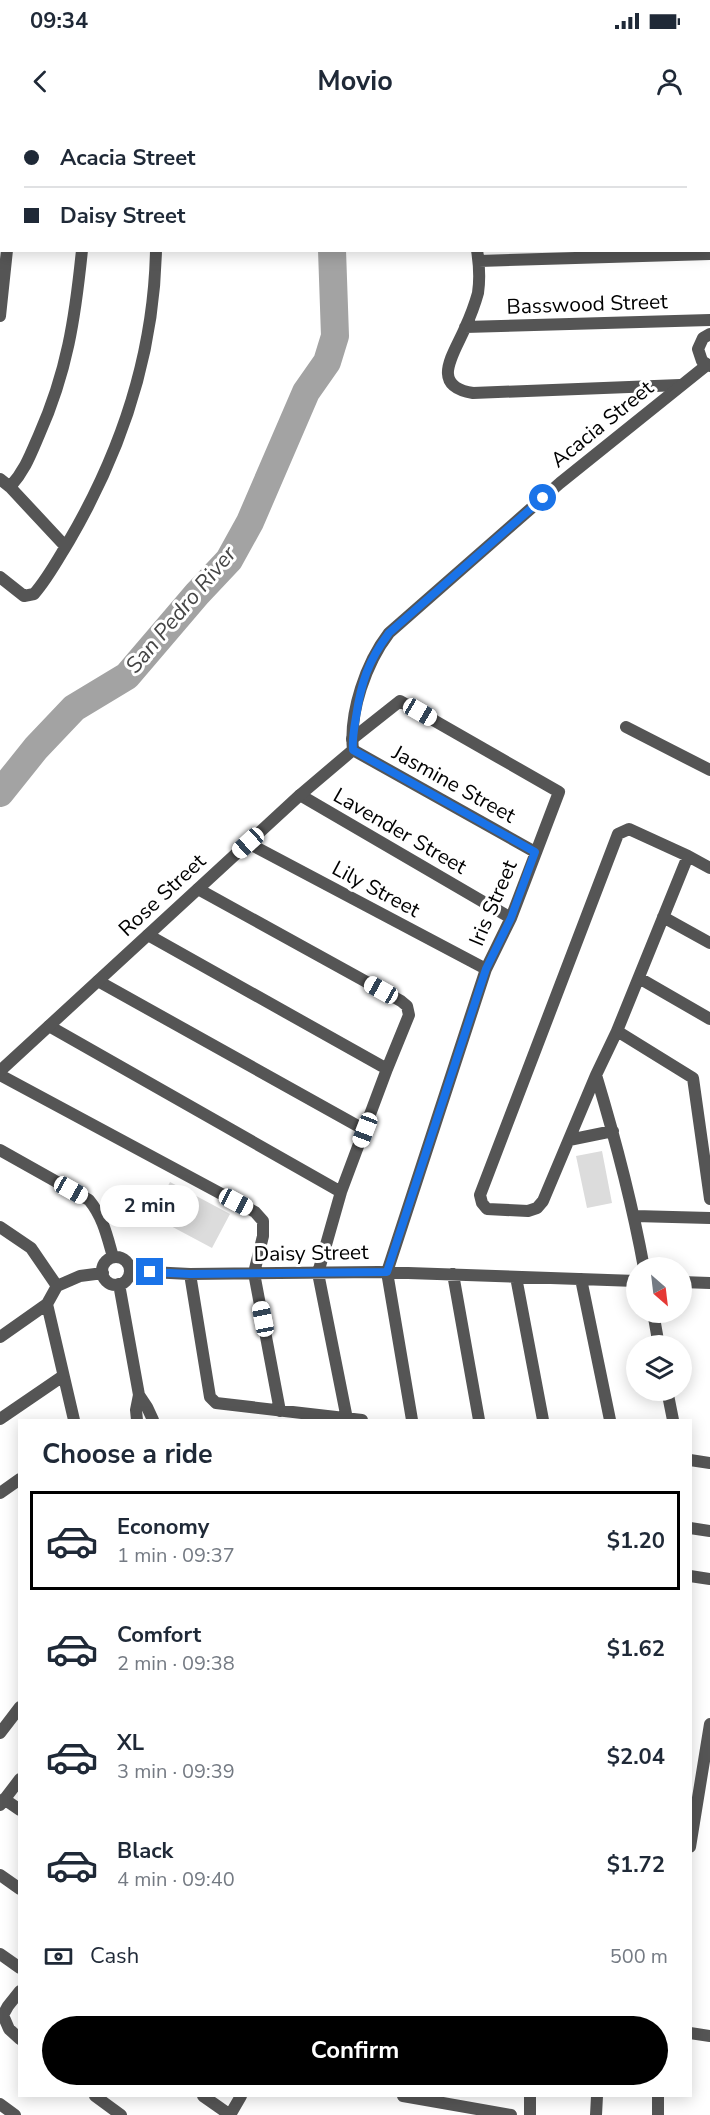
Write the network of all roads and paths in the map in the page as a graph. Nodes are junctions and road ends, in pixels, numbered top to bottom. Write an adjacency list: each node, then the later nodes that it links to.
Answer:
1 (8, 252): 6 (street)
2 (82, 252): 12 (street)
3 (156, 252): 13 (street)
4 (710, 252): 5 (street)
5 (478, 256): 8 (street)
6 (0, 316)
7 (710, 320): 8 (street, Basswood Street)
8 (465, 327): 11 (street)
9 (710, 334): 10 (street)
10 (708, 365): 11 (street, Acacia Street)
11 (681, 385): 17 (street, Acacia Street)
12 (5, 483): 13 (street)
13 (65, 546): 14 (street)
14 (0, 578)
15 (400, 701): 17 (street, Rose Street); 21 (street, Iris Street)
16 (626, 727): 18 (street)
17 (352, 745): 19 (street, Rose Street); 21 (street, Jasmine Street)
18 (710, 770)
19 (300, 795): 20 (street, Rose Street); 26 (street, Lavender Street)
20 (248, 843): 24 (street, Rose Street); 29 (street, Lily Street)
21 (535, 852): 26 (street, Iris Street)
22 (688, 856): 23 (street); 25 (street); 40 (street)
23 (710, 868)
24 (198, 889): 27 (street, Rose Street); 35 (street)
25 (663, 917): 28 (street); 30 (street)
26 (511, 918): 29 (street, Iris Street)
27 (148, 934): 31 (street, Rose Street); 35 (street)
28 (710, 943)
29 (486, 969): 50 (street, Iris Street)
30 (639, 978): 32 (street); 34 (street)
31 (98, 981): 33 (street, Rose Street); 38 (street)
32 (710, 1019)
33 (49, 1026): 36 (street, Rose Street); 42 (street)
34 (617, 1031): 37 (street); 43 (street)
35 (387, 1069): 38 (street)
36 (0, 1073): 52 (street)
37 (596, 1075): 39 (street); 40 (street)
38 (365, 1130): 42 (street)
39 (613, 1131): 40 (street); 44 (street)
40 (569, 1140)
41 (0, 1150): 47 (street)
42 (341, 1192): 53 (street)
43 (710, 1199)
44 (634, 1216): 45 (street); 48 (street)
45 (710, 1218)
46 (0, 1227): 62 (street)
47 (113, 1257): 49 (street); 51 (street)
48 (642, 1257)
49 (130, 1271): 54 (street, Daisy Street); 61 (street)
50 (387, 1272): 53 (street, Daisy Street); 55 (street, Daisy Street); 74 (street)
51 (103, 1273): 61 (street); 62 (street)
52 (254, 1273): 53 (street, Daisy Street); 54 (street, Daisy Street); 68 (street)
53 (318, 1273): 73 (street)
54 (190, 1274): 68 (street)
55 (453, 1274): 56 (street, Daisy Street); 75 (street)
56 (516, 1277): 57 (street, Daisy Street); 76 (street)
57 (581, 1279): 58 (street, Daisy Street); 77 (street)
58 (626, 1281)
59 (692, 1282): 60 (street)
60 (710, 1283)
61 (119, 1284): 66 (street)
62 (57, 1286): 63 (street)
63 (47, 1304): 64 (street); 65 (street)
64 (1, 1334)
65 (63, 1376): 69 (street); 70 (street)
66 (138, 1395): 71 (street); 72 (street)
67 (669, 1401): 78 (street)
68 (280, 1411): 73 (street)
69 (0, 1419)
70 (74, 1419)
71 (137, 1419)
72 (153, 1419)
73 (347, 1419)
74 (412, 1419)
75 (479, 1419)
76 (543, 1419)
77 (609, 1419)
78 (673, 1419)
79 (692, 1460): 80 (street)
80 (710, 1462)
81 (18, 1480): 82 (street)
82 (0, 1493)
83 (692, 1528): 84 (street)
84 (710, 1531)
85 (692, 1576): 86 (street)
86 (710, 1578)
87 (17, 1714): 89 (street)
88 (710, 1724): 93 (street)
89 (0, 1733)
90 (18, 1782): 91 (street)
91 (2, 1802): 92 (street)
92 (18, 1809)
93 (692, 1835)
94 (0, 1875): 95 (street)
95 (18, 1888)
96 (0, 1954): 97 (street)
97 (18, 1967)
98 (18, 1994): 101 (street)
99 (692, 2033): 100 (street)
100 (710, 2036)
101 (18, 2037)
102 (96, 2097): 111 (street)
103 (203, 2097): 112 (street)
104 (240, 2097): 112 (street)
105 (409, 2097): 113 (street)
106 (530, 2097): 114 (street)
107 (597, 2097): 115 (street)
108 (658, 2097): 116 (street)
109 (0, 2104): 110 (street)
110 (15, 2115)
111 (121, 2115)
112 (230, 2115)
113 (511, 2115)
114 (530, 2115)
115 (597, 2115)
116 (658, 2115)

